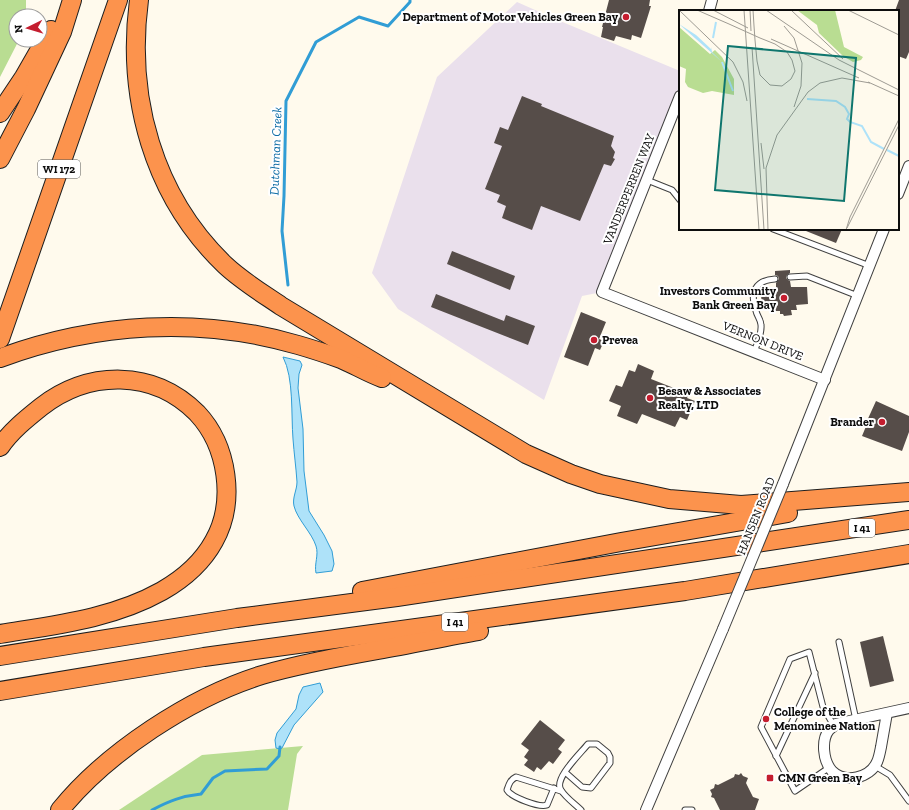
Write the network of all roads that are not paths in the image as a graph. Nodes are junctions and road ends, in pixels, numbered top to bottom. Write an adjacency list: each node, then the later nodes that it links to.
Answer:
1 (71, 0): 7 (highway); 8 (highway)
2 (118, 0): 18 (highway, WI 172)
3 (139, 0): 22 (highway)
4 (712, 0): 5 (street)
5 (709, 10)
6 (679, 99): 9 (street, VANDERPERREN WAY)
7 (0, 113)
8 (0, 159)
9 (647, 180): 10 (lane); 16 (street, VANDERPERREN WAY)
10 (679, 199)
11 (776, 230): 13 (lane)
12 (884, 230): 13 (street, HANSEN ROAD)
13 (870, 266): 17 (street, HANSEN ROAD)
14 (790, 277): 17 (lane)
15 (776, 279): 19 (lane)
16 (602, 292): 19 (street, VERNON DRIVE)
17 (858, 296): 21 (street, HANSEN ROAD)
18 (0, 339)
19 (754, 352): 21 (street, VERNON DRIVE)
20 (0, 358): 22 (highway)
21 (825, 380): 47 (street, HANSEN ROAD, bridge)
22 (421, 390): 24 (highway)
23 (0, 447): 29 (highway)
24 (906, 493): 28 (highway)
25 (909, 520): 28 (highway, I 41)
26 (909, 554): 27 (highway, I 41)
27 (685, 591): 33 (highway, I 41); 45 (highway)
28 (237, 618): 31 (highway, I 41)
29 (0, 634)
30 (839, 642): 36 (lane)
31 (0, 656)
32 (815, 673): 37 (lane); 38 (lane); 38 (lane)
33 (0, 691)
34 (909, 708): 35 (street)
35 (887, 713): 36 (street); 39 (street)
36 (856, 720): 37 (street)
37 (834, 726): 40 (street)
38 (776, 756): 40 (lane)
39 (875, 766): 40 (street); 44 (lane)
40 (830, 767)
41 (565, 772): 41 (lane); 43 (lane)
42 (554, 788): 42 (lane); 43 (lane)
43 (561, 791): 46 (lane)
44 (909, 801)
45 (60, 810)
46 (581, 810)
47 (646, 810)
48 (685, 810): 49 (lane)
49 (692, 810)

